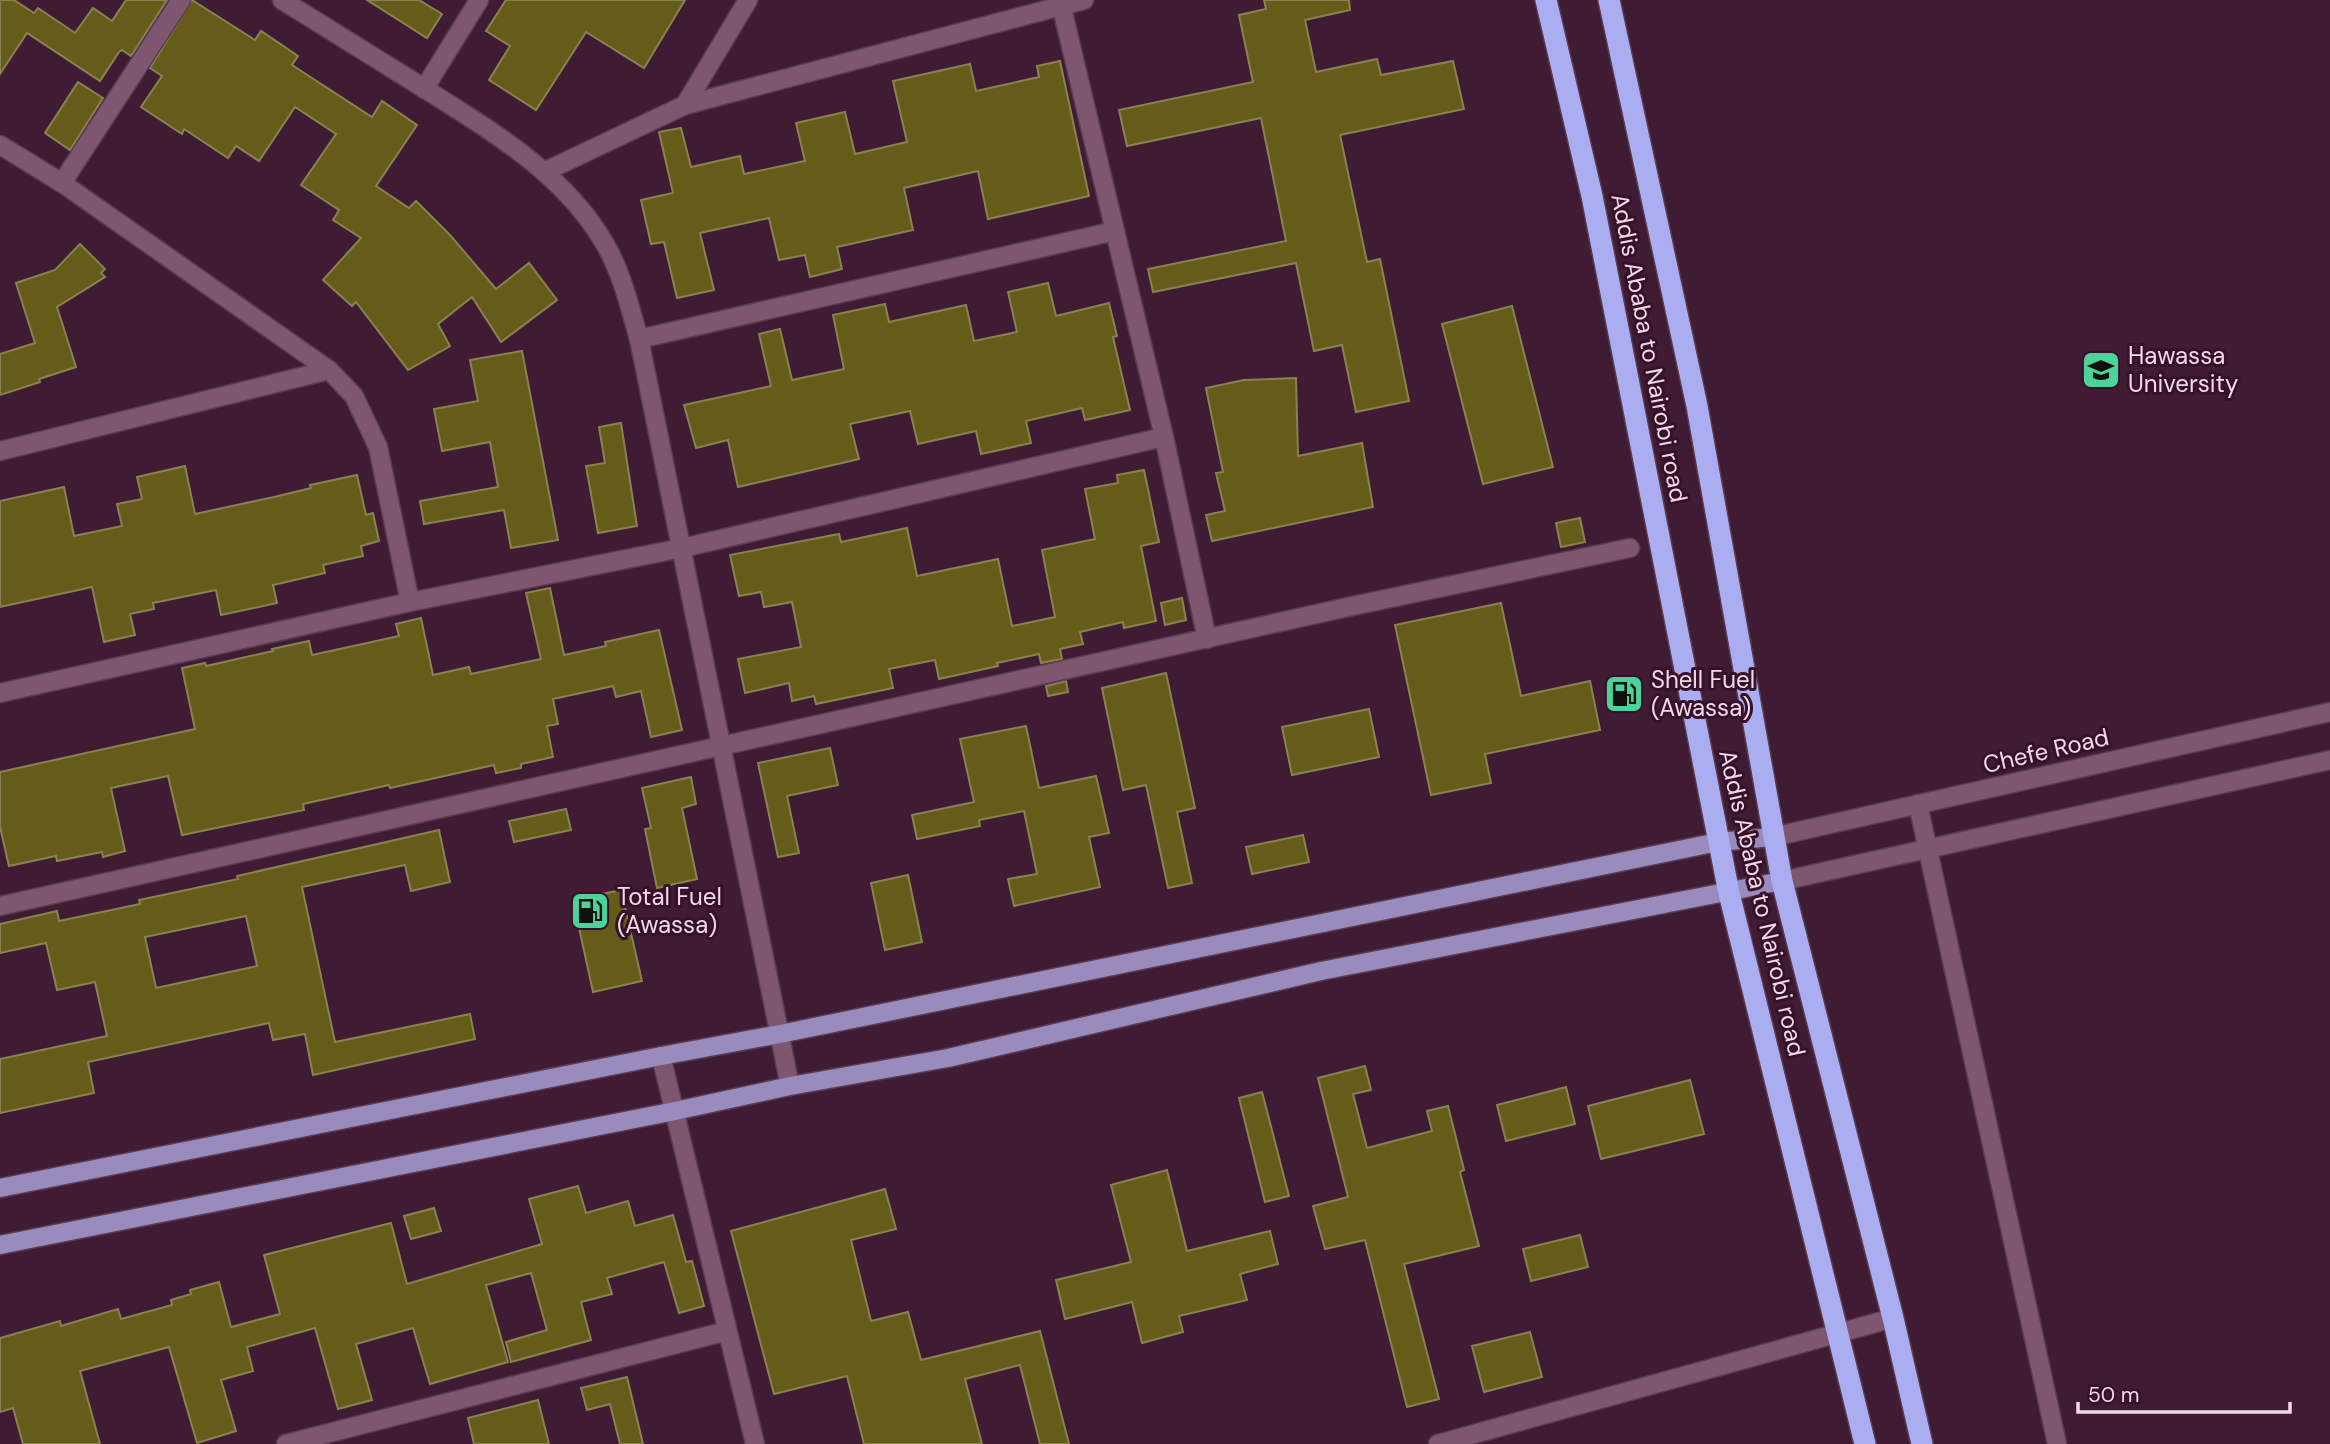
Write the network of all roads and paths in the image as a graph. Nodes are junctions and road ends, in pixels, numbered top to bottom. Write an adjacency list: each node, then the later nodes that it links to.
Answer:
1 (181, 0): 13 (street)
2 (282, 0): 9 (street)
3 (479, 0): 9 (street)
4 (748, 0): 10 (street)
5 (1084, 0): 8 (street)
6 (1546, 0): 29 (highway, Addis Ababa to Nairobi road)
7 (1609, 0): 28 (highway, Addis Ababa to Nairobi road)
8 (1061, 3): 10 (street); 14 (street)
9 (424, 89): 12 (street)
10 (685, 105): 12 (street)
11 (0, 145): 13 (street)
12 (544, 172): 15 (street)
13 (62, 183): 16 (street)
14 (1115, 231): 15 (street); 17 (street)
15 (639, 339): 19 (street)
16 (329, 370): 18 (street); 21 (street)
17 (1164, 437): 19 (street); 22 (street)
18 (0, 452)
19 (682, 548): 21 (street); 25 (street)
20 (1630, 548): 22 (street)
21 (410, 602): 23 (street)
22 (1206, 639): 25 (street)
23 (0, 692)
24 (2330, 712): 27 (street, Chefe Road)
25 (720, 747): 33 (street); 34 (street)
26 (2330, 760): 30 (street)
27 (1918, 804): 28 (street, Chefe Road); 30 (street)
28 (1772, 837): 29 (main road); 31 (highway, Addis Ababa to Nairobi road)
29 (1718, 842): 32 (highway, Addis Ababa to Nairobi road); 34 (main road)
30 (1928, 850): 31 (street); 48 (street)
31 (1782, 881): 32 (main road); 40 (highway, Addis Ababa to Nairobi road)
32 (1729, 893): 36 (main road); 42 (highway, Addis Ababa to Nairobi road)
33 (0, 906)
34 (780, 1034): 35 (main road); 36 (street)
35 (661, 1056): 37 (street); 38 (main road)
36 (790, 1086): 37 (main road)
37 (675, 1111): 39 (main road); 41 (street)
38 (0, 1188)
39 (0, 1245)
40 (1893, 1318): 42 (street); 47 (highway, Addis Ababa to Nairobi road)
41 (727, 1331): 43 (street); 44 (street)
42 (1839, 1333): 45 (street); 46 (highway, Addis Ababa to Nairobi road)
43 (286, 1444)
44 (755, 1444)
45 (1438, 1444)
46 (1865, 1444)
47 (1922, 1444)
48 (2057, 1444)

